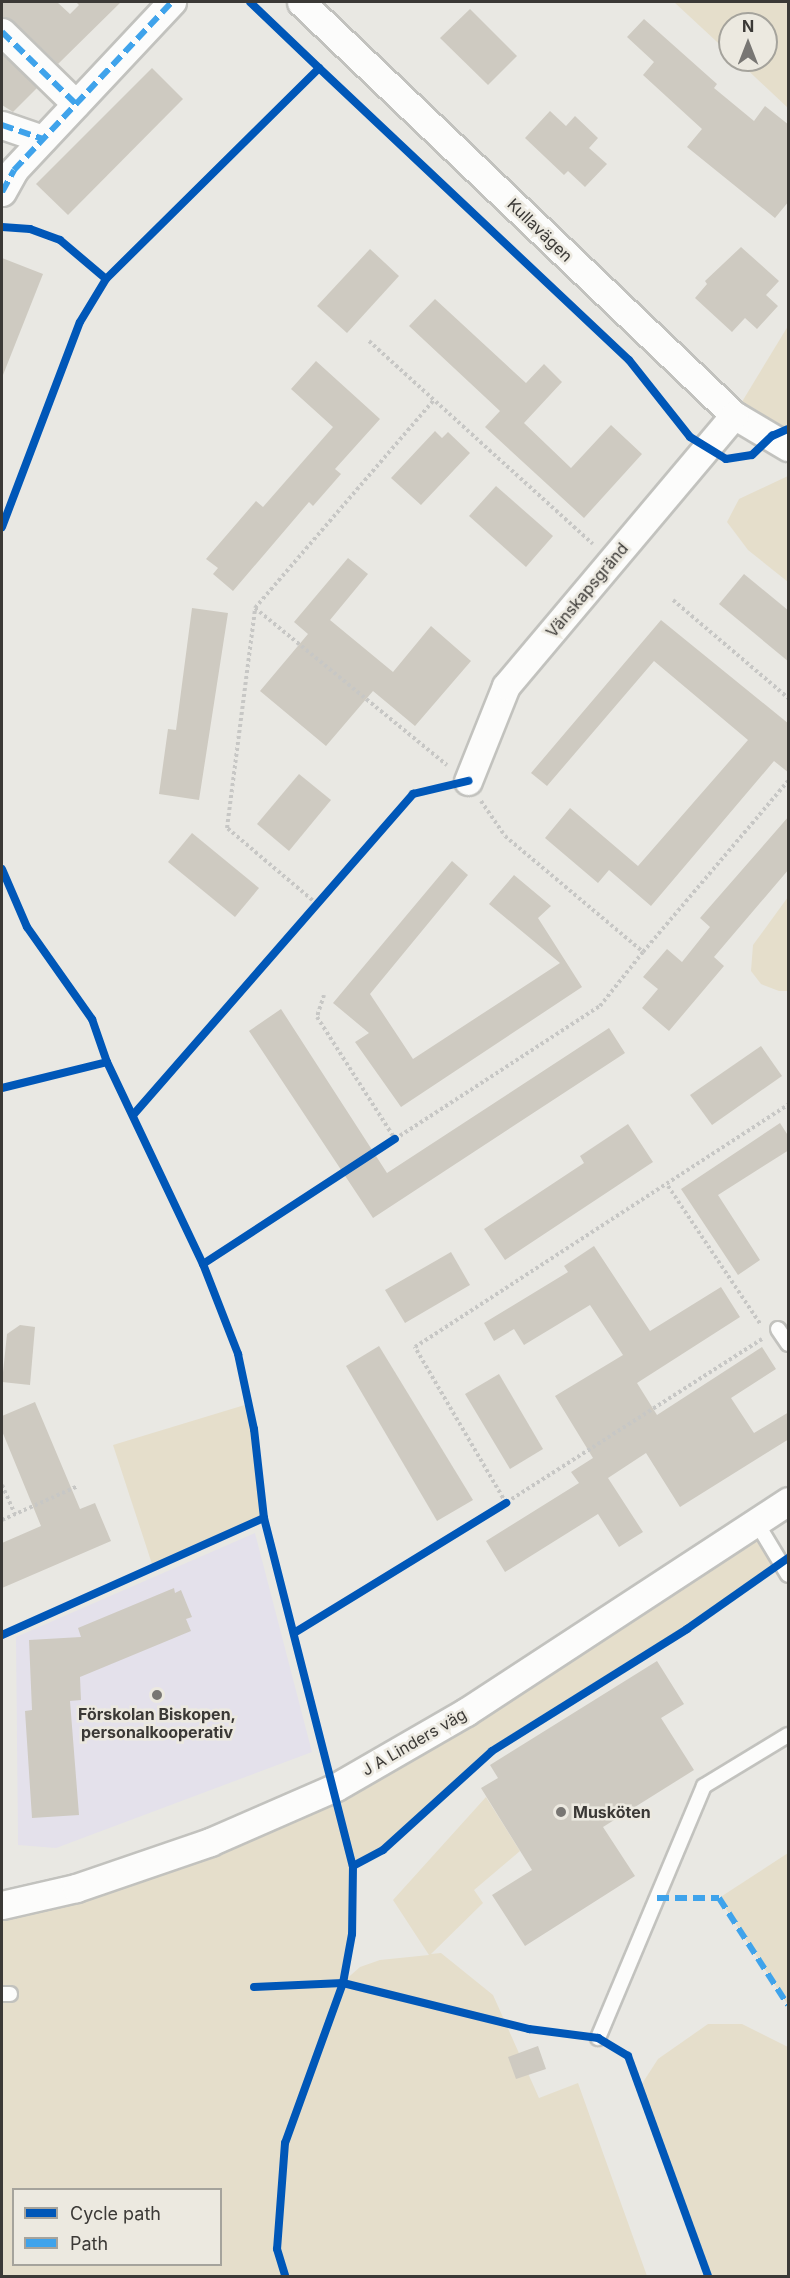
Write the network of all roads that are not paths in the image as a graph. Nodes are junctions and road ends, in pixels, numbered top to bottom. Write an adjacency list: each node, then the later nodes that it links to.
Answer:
1 (172, 2): 4 (street)
2 (301, 2): 8 (street, Kullavägen)
3 (2, 32): 4 (street)
4 (76, 104): 6 (street)
5 (2, 125): 6 (street)
6 (43, 139): 7 (street)
7 (2, 192)
8 (734, 415): 9 (street, Kullavägen); 10 (street, Vänskapsgränd)
9 (789, 447)
10 (468, 781)
11 (778, 1329): 12 (lane)
12 (789, 1344)
13 (789, 1501): 14 (street, J A Linders väg)
14 (758, 1525): 15 (lane); 17 (street, J A Linders väg)
15 (789, 1575)
16 (789, 1735): 18 (lane)
17 (2, 1905)
18 (598, 2038)

